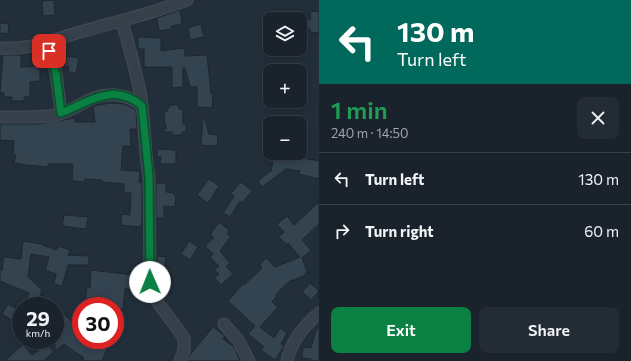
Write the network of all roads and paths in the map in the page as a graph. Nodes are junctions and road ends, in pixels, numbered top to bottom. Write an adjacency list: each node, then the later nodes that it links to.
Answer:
1 (187, 0): 2 (street)
2 (122, 22): 3 (street); 5 (street)
3 (45, 43): 4 (street); 6 (street)
4 (0, 48)
5 (142, 106): 6 (street); 10 (street)
6 (61, 113): 7 (street)
7 (0, 117)
8 (319, 313): 12 (street)
9 (224, 324): 11 (street)
10 (180, 361)
11 (249, 361)
12 (287, 361)

